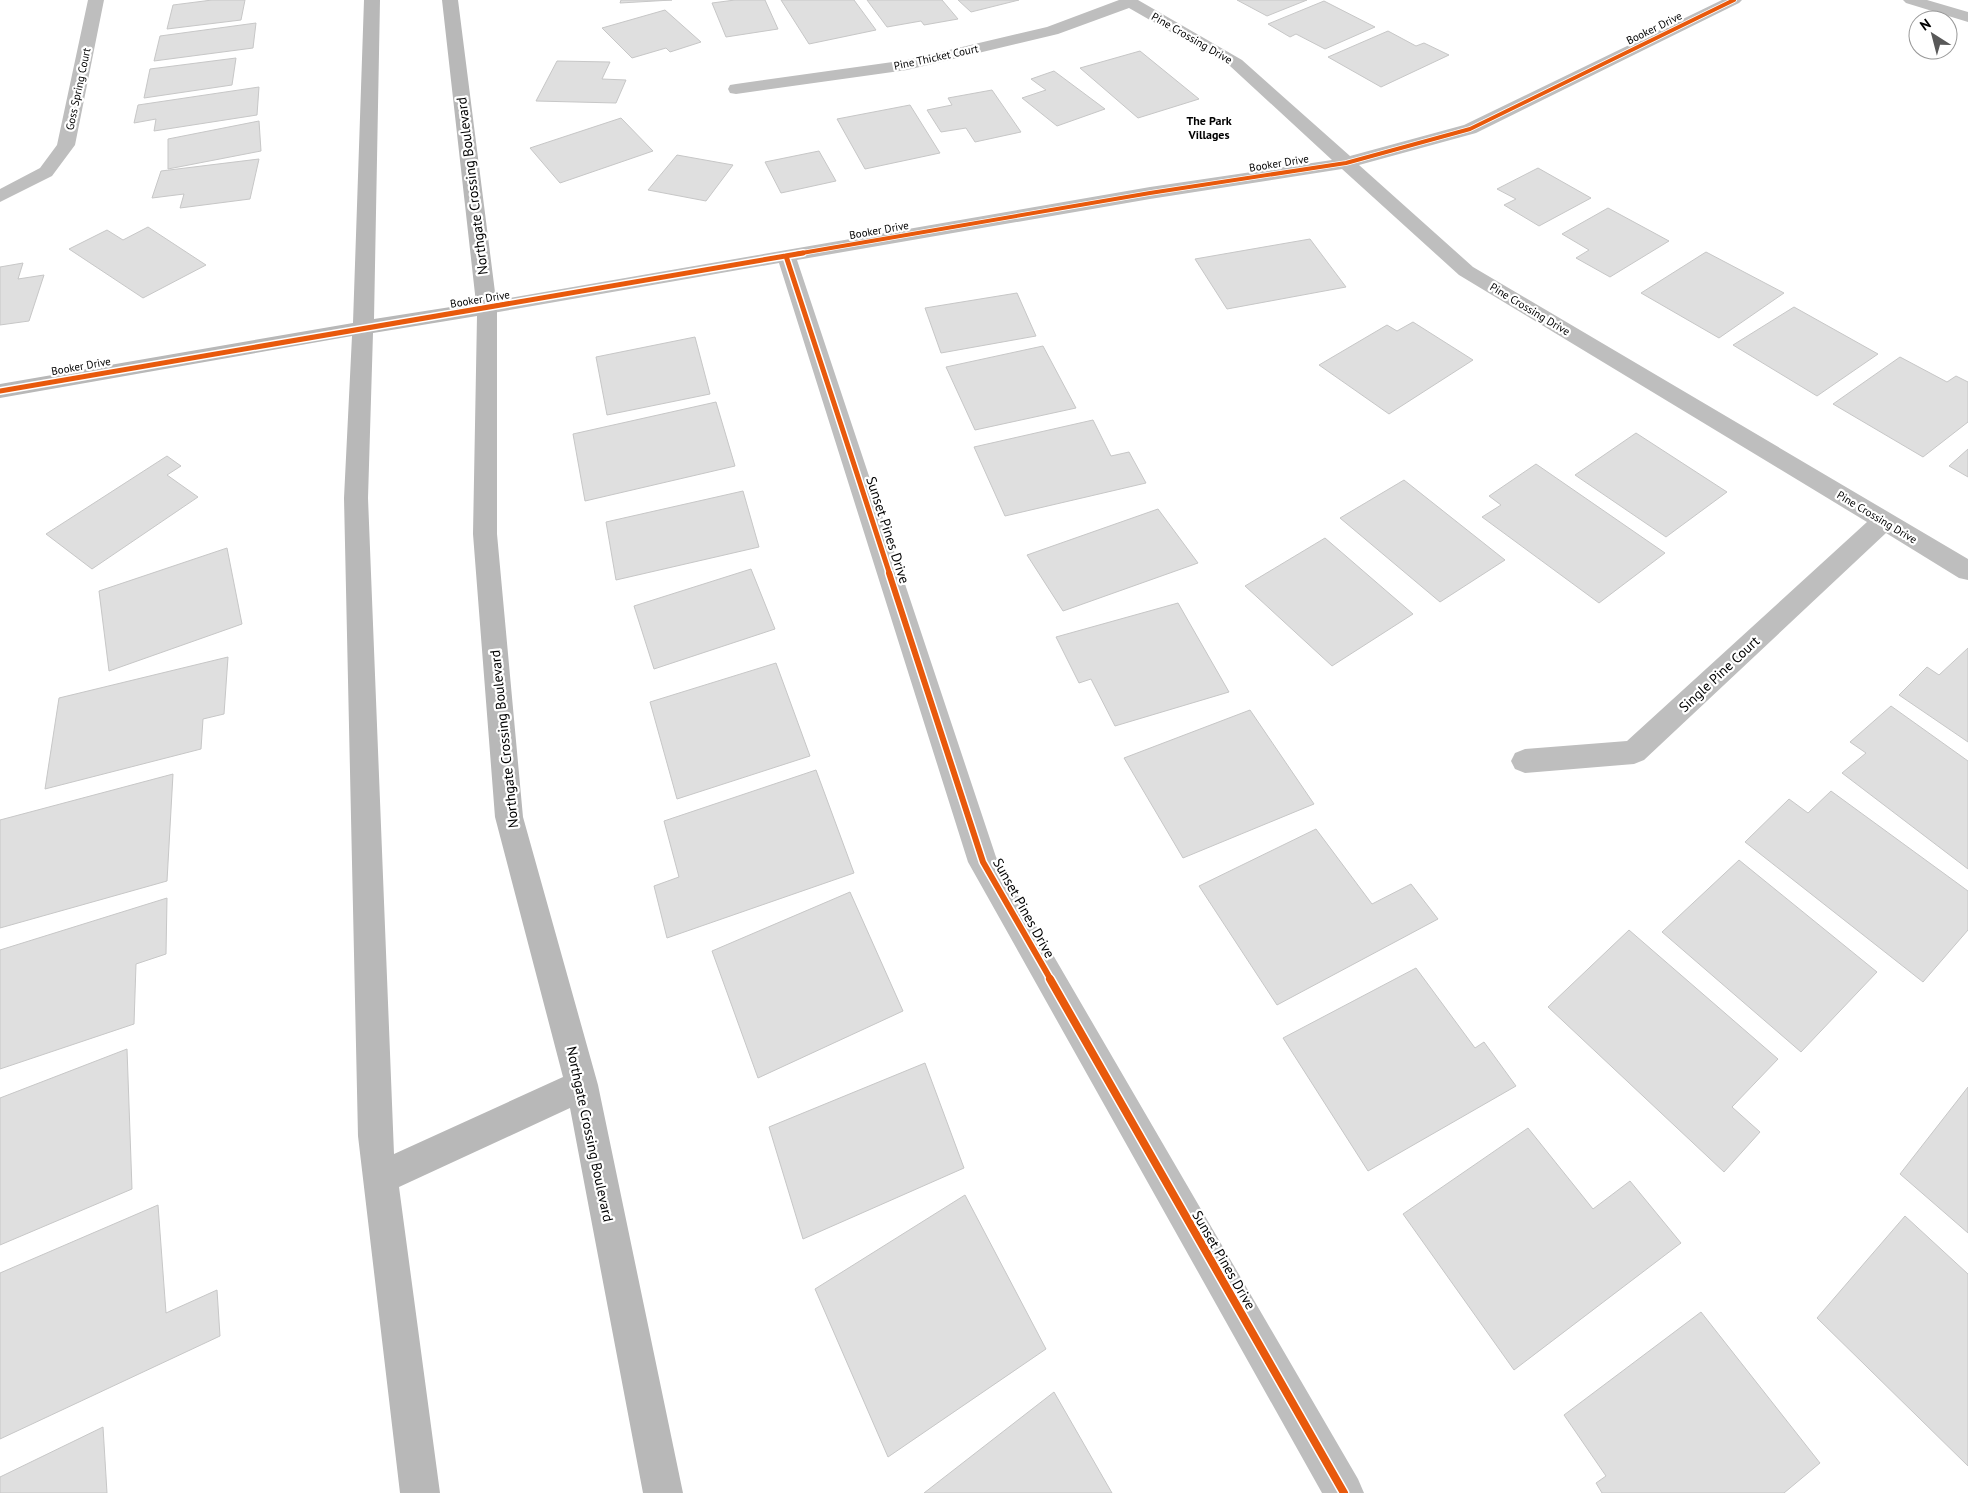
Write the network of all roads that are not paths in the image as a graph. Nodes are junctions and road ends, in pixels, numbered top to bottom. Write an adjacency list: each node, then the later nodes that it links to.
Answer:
1 (96, 0): 10 (street, Goss Spring Court)
2 (372, 0): 13 (main road)
3 (450, 0): 12 (main road, Northgate Crossing Boulevard)
4 (1910, 0): 7 (street)
5 (1129, 1): 8 (street, Pine Thicket Court); 9 (street, Pine Crossing Drive)
6 (1725, 1): 9 (street, Booker Drive)
7 (1968, 17)
8 (736, 89)
9 (1346, 163): 11 (street, Booker Drive); 15 (street, Pine Crossing Drive)
10 (0, 196)
11 (786, 256): 12 (street, Booker Drive); 22 (street, Sunset Pines Drive)
12 (487, 308): 13 (main road, Booker Drive); 18 (main road, Northgate Crossing Boulevard)
13 (364, 328): 14 (main road, Booker Drive); 19 (main road)
14 (0, 391)
15 (1884, 520): 16 (street, Pine Crossing Drive); 17 (street, Single Pine Court)
16 (1968, 571)
17 (1525, 761)
18 (582, 1085): 19 (main road); 21 (main road, Northgate Crossing Boulevard)
19 (380, 1178): 20 (main road)
20 (420, 1493)
21 (663, 1493)
22 (1344, 1493)

